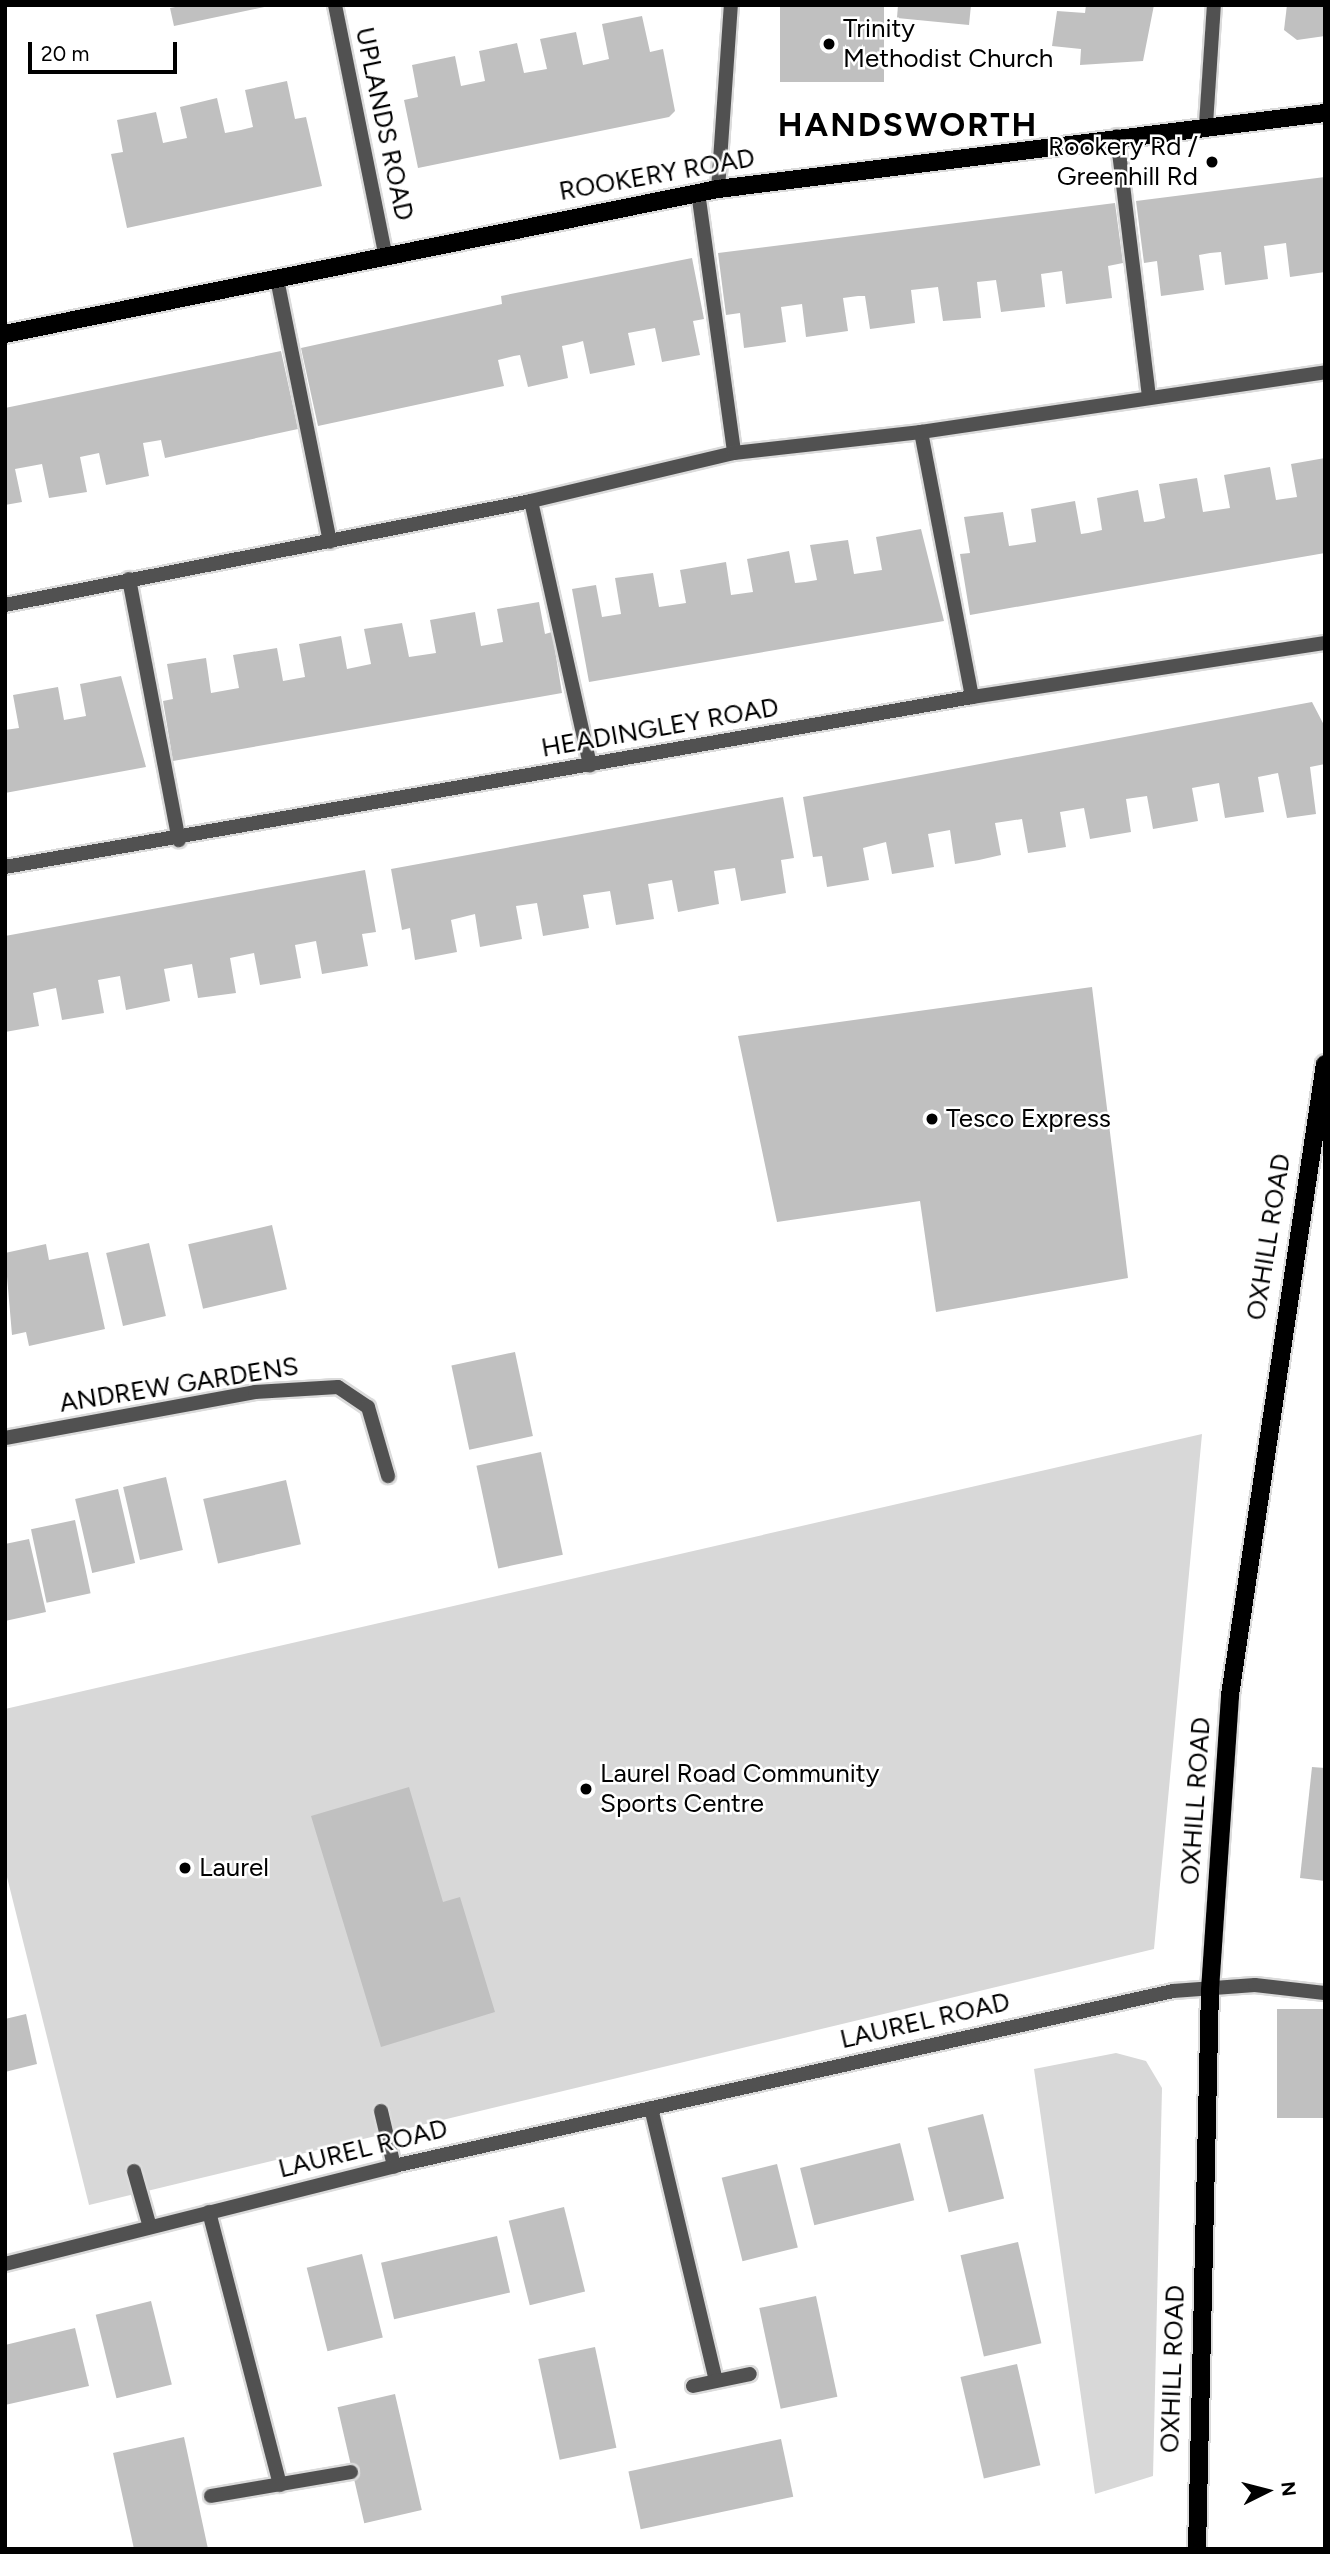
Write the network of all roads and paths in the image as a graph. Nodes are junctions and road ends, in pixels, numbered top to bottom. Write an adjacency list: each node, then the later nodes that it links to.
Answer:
1 (335, 5): 9 (street, UPLANDS ROAD)
2 (731, 5): 7 (street)
3 (1214, 5): 5 (street)
4 (1325, 113): 5 (main road, ROOKERY ROAD)
5 (1206, 124): 6 (main road, ROOKERY ROAD)
6 (1117, 136): 7 (main road, ROOKERY ROAD); 13 (street)
7 (718, 189): 8 (main road, ROOKERY ROAD)
8 (698, 192): 9 (main road, ROOKERY ROAD); 15 (street)
9 (385, 253): 10 (main road, ROOKERY ROAD)
10 (277, 279): 11 (main road, ROOKERY ROAD); 17 (street)
11 (5, 334)
12 (1325, 372): 13 (street)
13 (1150, 395): 14 (street)
14 (921, 432): 15 (street); 21 (street)
15 (734, 453): 16 (street)
16 (531, 501): 17 (street); 22 (street)
17 (330, 542): 18 (street)
18 (129, 579): 19 (street); 23 (street)
19 (5, 605)
20 (1325, 643): 21 (street, HEADINGLEY ROAD)
21 (972, 697): 22 (street, HEADINGLEY ROAD)
22 (590, 766): 23 (street, HEADINGLEY ROAD)
23 (179, 840): 24 (street, HEADINGLEY ROAD)
24 (5, 867)
25 (1325, 1064): 28 (main road, OXHILL ROAD)
26 (5, 1438): 27 (street, ANDREW GARDENS)
27 (388, 1476)
28 (1210, 1990): 29 (street, LAUREL ROAD); 30 (street, LAUREL ROAD); 43 (main road, OXHILL ROAD)
29 (1325, 1993)
30 (651, 2108): 32 (street, LAUREL ROAD); 38 (street)
31 (382, 2111): 32 (street)
32 (394, 2166): 34 (street, LAUREL ROAD)
33 (134, 2171): 35 (street)
34 (209, 2212): 35 (street, LAUREL ROAD); 41 (street)
35 (150, 2227): 36 (street, LAUREL ROAD)
36 (5, 2264)
37 (750, 2374): 38 (street)
38 (716, 2380): 39 (street)
39 (693, 2386)
40 (351, 2472): 41 (street)
41 (280, 2485): 42 (street)
42 (211, 2496)
43 (1198, 2549)

